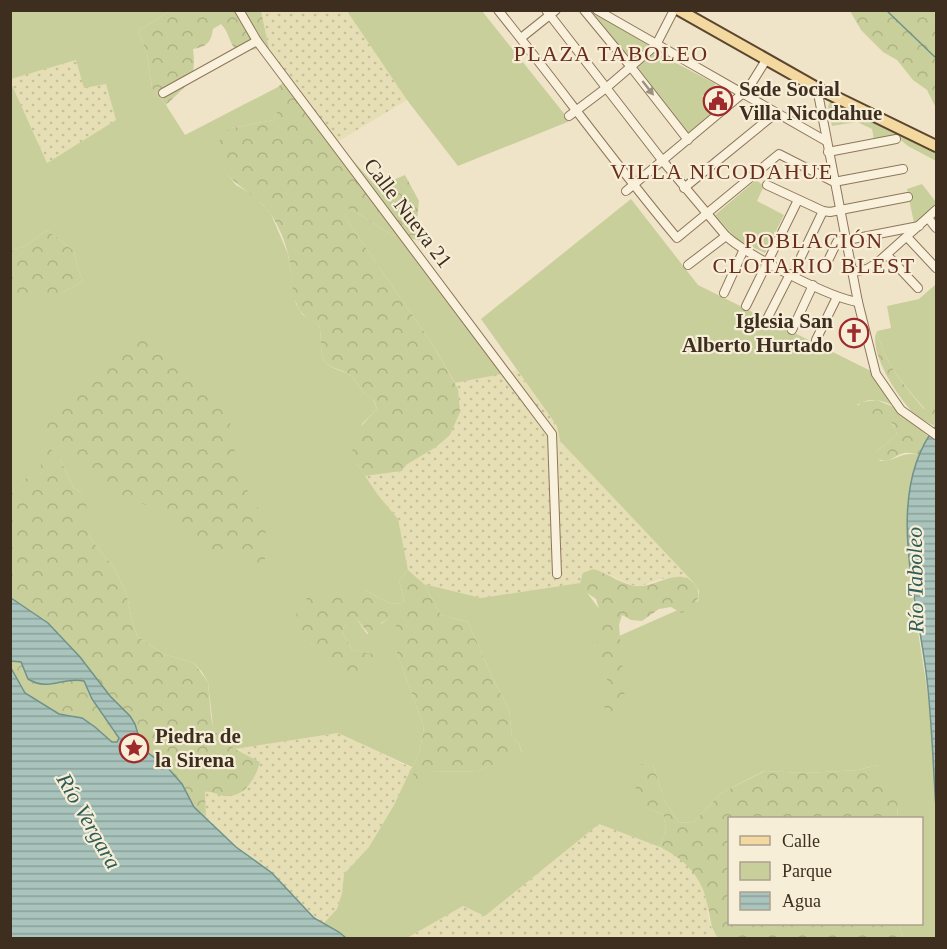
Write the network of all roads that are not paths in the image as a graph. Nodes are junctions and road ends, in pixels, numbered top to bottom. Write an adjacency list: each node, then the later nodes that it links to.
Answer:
1 (239, 10): 9 (street, Calle Nueva 21)
2 (498, 10): 8 (street)
3 (584, 10): 12 (street)
4 (597, 10): 10 (street)
5 (674, 10): 10 (street)
6 (679, 10): 11 (main road)
7 (550, 12): 8 (street); 13 (street)
8 (521, 38): 17 (street)
9 (257, 41): 15 (street); 63 (street, Calle Nueva 21)
10 (656, 45): 12 (street); 16 (street)
11 (766, 60): 14 (main road); 16 (street)
12 (631, 67): 13 (street); 20 (street, one-way to 20)
13 (606, 88): 17 (street); 25 (street)
14 (817, 88): 22 (street); 23 (main road)
15 (163, 93)
16 (742, 94): 18 (street); 20 (street)
17 (577, 110): 19 (street); 28 (street)
18 (776, 113): 22 (street); 30 (street)
19 (568, 116)
20 (688, 140): 25 (street)
21 (896, 140): 24 (street)
22 (826, 141): 24 (street)
23 (936, 146)
24 (828, 152): 27 (street)
25 (662, 160): 28 (street); 30 (street)
26 (903, 168): 27 (street)
27 (834, 182): 36 (street); 37 (street)
28 (633, 185): 31 (street); 37 (street)
29 (767, 185): 33 (street)
30 (684, 188): 37 (street)
31 (626, 191)
32 (908, 197): 36 (street)
33 (798, 200): 35 (street); 47 (street)
34 (936, 210): 38 (street)
35 (823, 211): 36 (street); 46 (street)
36 (840, 211): 43 (street)
37 (707, 214): 41 (street)
38 (928, 218): 39 (street); 40 (street)
39 (919, 226): 42 (street); 43 (street)
40 (936, 228)
41 (726, 236): 44 (street); 48 (street)
42 (907, 237): 45 (street); 49 (street)
43 (846, 239): 50 (street); 51 (street)
44 (744, 249): 47 (street); 55 (street)
45 (887, 255): 51 (street); 54 (street)
46 (801, 257)
47 (768, 262): 52 (street); 58 (street)
48 (688, 265)
49 (936, 268)
50 (824, 269)
51 (852, 272): 57 (street)
52 (790, 274): 53 (street); 59 (street)
53 (813, 285): 56 (street); 60 (street)
54 (918, 288)
55 (723, 293)
56 (837, 297): 57 (street); 61 (street)
57 (858, 302): 62 (street)
58 (746, 306)
59 (768, 317)
60 (792, 330)
61 (816, 339)
62 (936, 435)
63 (556, 574)

